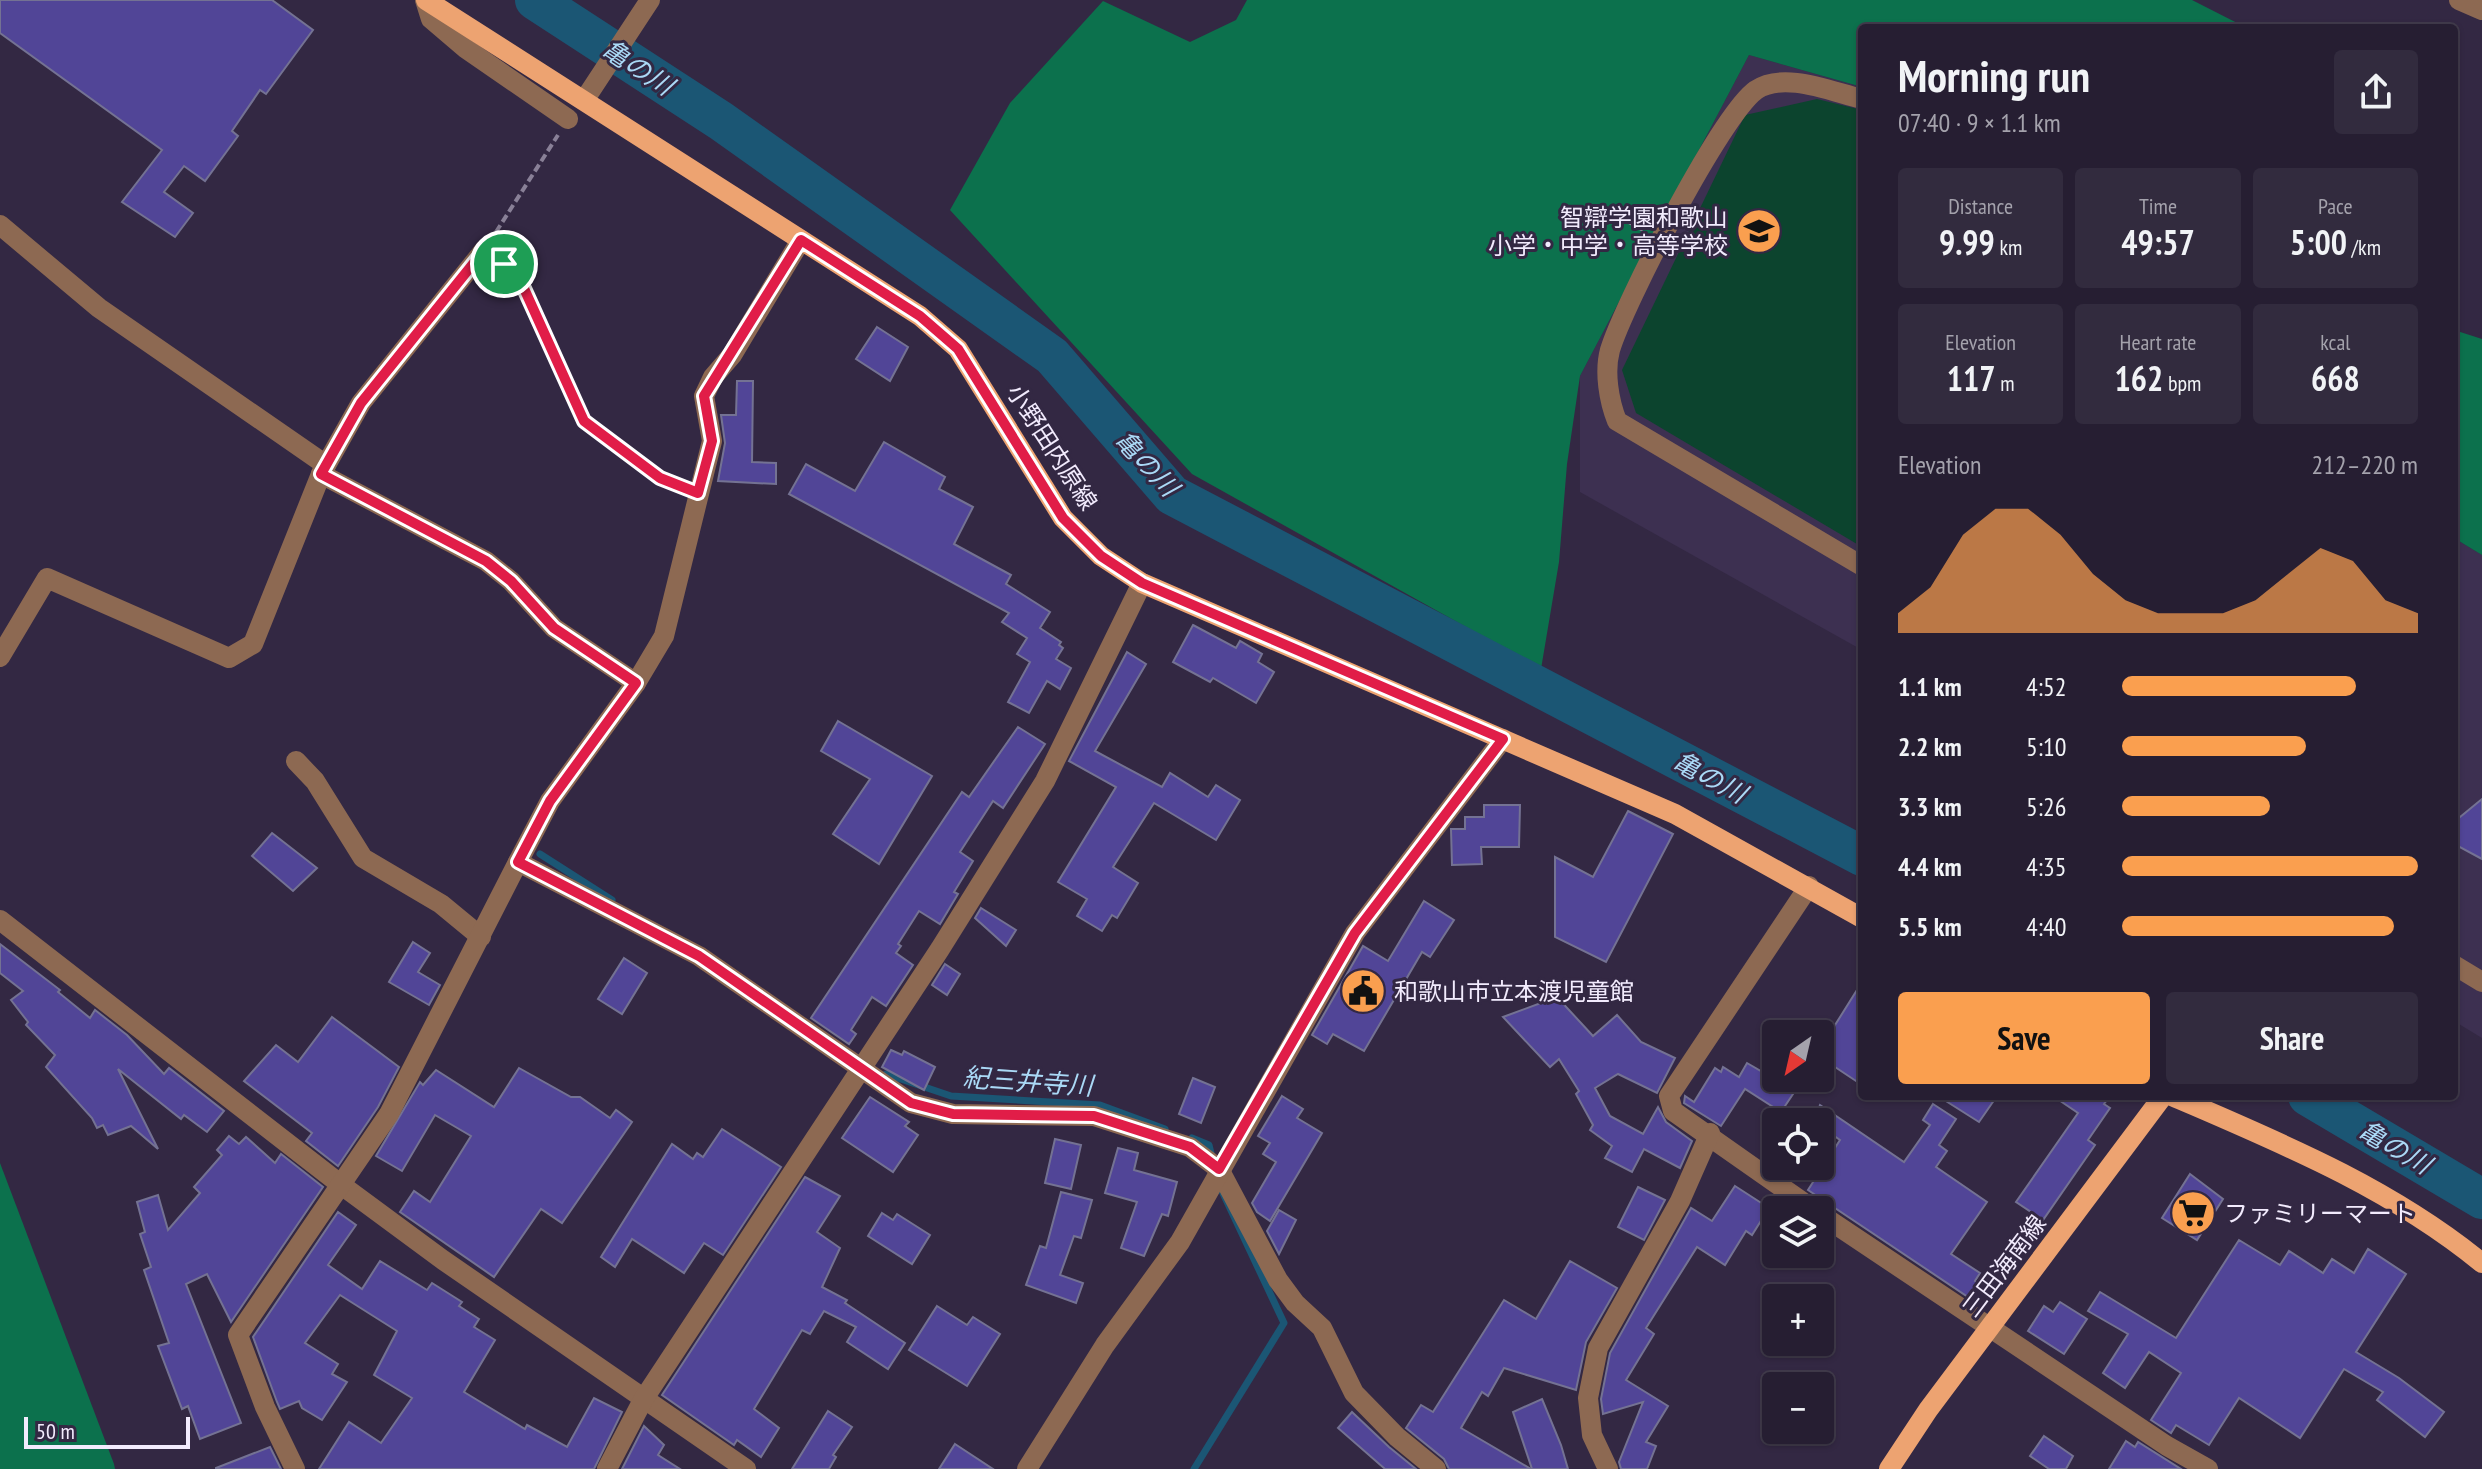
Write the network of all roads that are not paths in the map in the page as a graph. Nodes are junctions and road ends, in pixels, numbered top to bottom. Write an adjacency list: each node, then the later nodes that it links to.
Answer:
1 (425, 0): 5 (main road, 小野田内原線); 7 (street)
2 (2459, 0): 4 (street)
3 (649, 1): 5 (street)
4 (2482, 10)
5 (589, 92): 9 (main road, 小野田内原線)
6 (1858, 98): 12 (street)
7 (568, 119)
8 (0, 225): 11 (street)
9 (801, 240): 13 (main road, 小野田内原線); 15 (street)
10 (485, 249): 11 (street)
11 (323, 469): 14 (street); 15 (street)
12 (1858, 564)
13 (1142, 583): 16 (main road, 小野田内原線); 25 (street)
14 (0, 657)
15 (636, 683): 18 (street)
16 (1503, 739): 19 (main road, 小野田内原線); 29 (street)
17 (296, 761): 22 (street)
18 (518, 862): 22 (street); 25 (street)
19 (1809, 886): 20 (main road, 小野田内原線); 28 (street)
20 (1858, 916)
21 (0, 920): 30 (street)
22 (481, 937): 30 (street)
23 (2458, 967): 24 (street)
24 (2482, 982)
25 (859, 1069): 29 (street); 35 (street)
26 (2160, 1100): 34 (main road, 三田海南線)
27 (2181, 1100): 33 (main road)
28 (1710, 1133): 31 (street); 41 (street)
29 (1219, 1169): 39 (street); 40 (street)
30 (340, 1184): 35 (street); 36 (street)
31 (1795, 1196)
32 (1834, 1223): 34 (street)
33 (2482, 1263)
34 (1991, 1326): 42 (main road, 三田海南線); 43 (street)
35 (643, 1400): 37 (street); 38 (street)
36 (295, 1469)
37 (607, 1469)
38 (746, 1469)
39 (1027, 1469)
40 (1436, 1469)
41 (1608, 1469)
42 (1889, 1469)
43 (2208, 1469)

